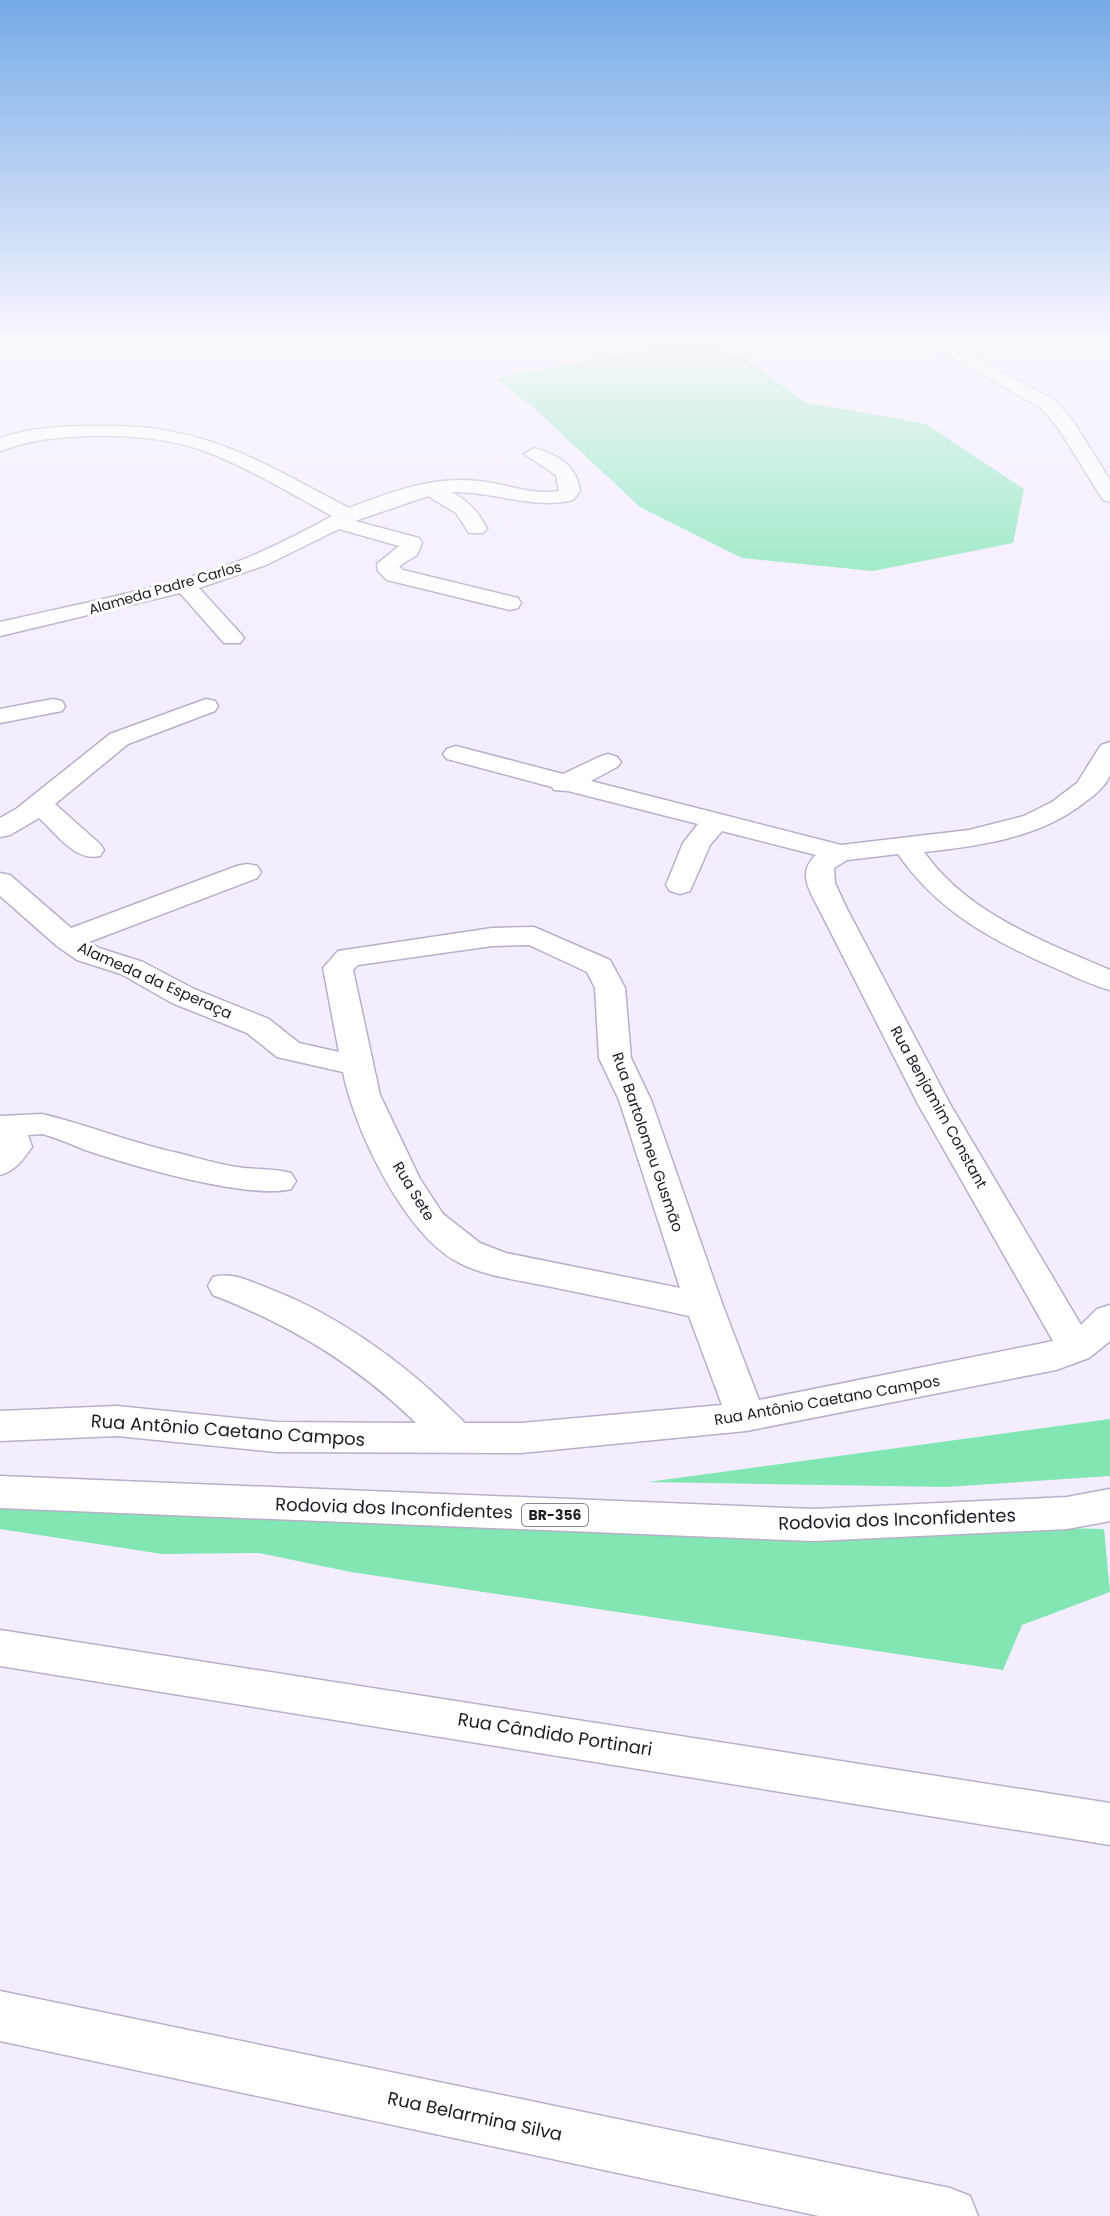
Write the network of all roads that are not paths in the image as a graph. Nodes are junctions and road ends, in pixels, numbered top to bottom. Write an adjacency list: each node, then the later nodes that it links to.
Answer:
1 (204, 446): 6 (street)
2 (1079, 446): 5 (street)
3 (534, 454): 4 (street, Alameda Padre Carlos)
4 (428, 488): 6 (street, Alameda Padre Carlos); 7 (street)
5 (1110, 496)
6 (342, 519): 8 (street, Alameda Padre Carlos); 9 (street)
7 (476, 529)
8 (185, 586): 10 (street, Alameda Padre Carlos); 11 (street)
9 (510, 603)
10 (0, 629)
11 (232, 638)
12 (53, 706): 14 (street)
13 (206, 706): 19 (street)
14 (0, 716)
15 (1110, 750): 22 (street)
16 (456, 754): 18 (street)
17 (608, 762): 18 (street)
18 (563, 783): 20 (street)
19 (39, 804): 21 (street); 23 (street)
20 (715, 822): 24 (street); 27 (street)
21 (0, 829)
22 (905, 845): 24 (street); 30 (street)
23 (90, 850)
24 (831, 857): 38 (street, Rua Benjamim Constant)
25 (247, 872): 28 (street)
26 (0, 881): 28 (street, Alameda da Esperaça)
27 (680, 885)
28 (68, 940): 31 (street, Alameda da Esperaça)
29 (349, 957): 31 (street, Rua Sete); 36 (street, Rua Bartolomeu Gusmão)
30 (1110, 981)
31 (357, 1064): 36 (street, Rua Sete)
32 (2, 1126): 33 (street); 34 (street)
33 (0, 1164)
34 (279, 1181)
35 (226, 1286): 41 (street)
36 (704, 1306): 39 (street, Rua Bartolomeu Gusmão)
37 (1110, 1318): 38 (street, Rua Antônio Caetano Campos)
38 (1076, 1348): 39 (street, Rua Antônio Caetano Campos)
39 (746, 1417): 41 (street, Rua Antônio Caetano Campos)
40 (0, 1426): 41 (street, Rua Antônio Caetano Campos)
41 (456, 1439)
42 (0, 1491): 43 (street, Rodovia dos Inconfidentes / BR-356)
43 (1110, 1505)
44 (0, 1648): 45 (street, Rua Cândido Portinari)
45 (1110, 1824)
46 (0, 2016): 47 (street, Rua Belarmina Silva)
47 (950, 2216)

